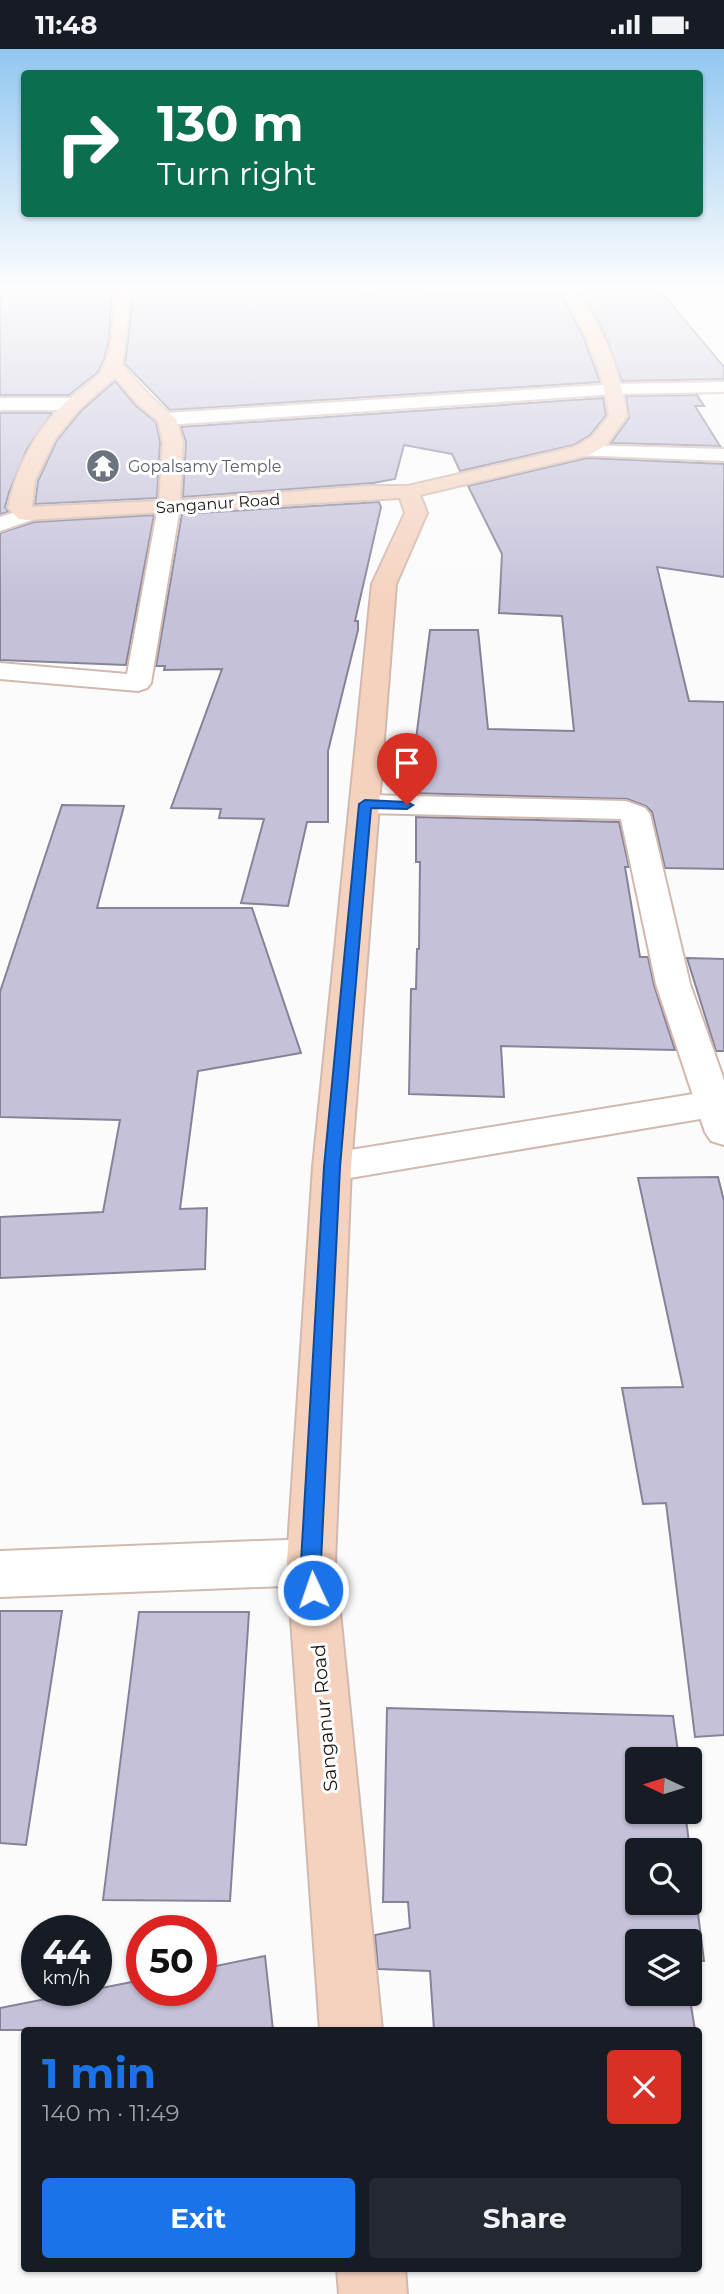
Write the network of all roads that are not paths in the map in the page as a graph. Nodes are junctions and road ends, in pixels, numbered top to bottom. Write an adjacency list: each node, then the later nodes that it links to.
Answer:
1 (87, 394): 6 (main road)
2 (138, 394): 7 (main road)
3 (545, 394): 7 (street)
4 (616, 394): 8 (main road, Sanganur Road)
5 (0, 404): 6 (street)
6 (74, 404): 12 (main road)
7 (167, 419): 11 (main road)
8 (582, 451): 9 (street); 10 (main road, Sanganur Road)
9 (724, 455)
10 (408, 492): 11 (main road, Sanganur Road); 15 (main road, Sanganur Road)
11 (169, 507): 12 (main road, Sanganur Road); 14 (street)
12 (27, 515): 13 (street)
13 (0, 526)
14 (0, 671)
15 (365, 804): 16 (street); 17 (main road, Sanganur Road)
16 (720, 1112): 17 (street)
17 (332, 1167): 18 (main road, Sanganur Road)
18 (311, 1562): 19 (street); 20 (main road, Sanganur Road)
19 (0, 1574)
20 (351, 2027)
21 (371, 2272): 22 (main road)
22 (373, 2294)

